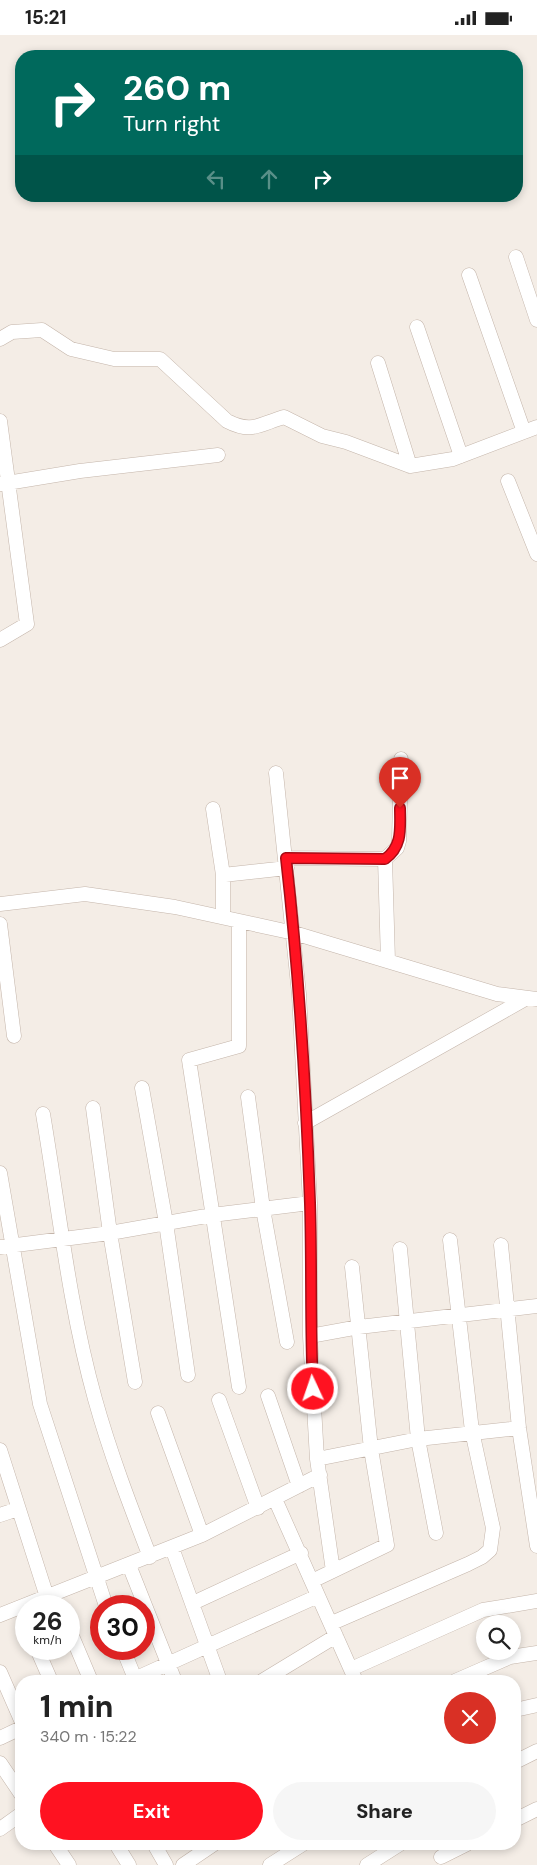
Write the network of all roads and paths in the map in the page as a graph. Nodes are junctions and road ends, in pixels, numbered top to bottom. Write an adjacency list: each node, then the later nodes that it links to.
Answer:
1 (516, 257): 3 (street)
2 (469, 275): 8 (street)
3 (537, 319)
4 (417, 327): 10 (street)
5 (0, 339): 11 (street)
6 (378, 363): 11 (street)
7 (0, 421): 13 (street)
8 (531, 429): 10 (street)
9 (218, 455): 13 (street)
10 (461, 456): 11 (street)
11 (410, 466)
12 (508, 481): 14 (street)
13 (5, 484): 15 (street)
14 (537, 554)
15 (0, 640)
16 (401, 759): 19 (street)
17 (276, 773): 20 (street)
18 (213, 809): 21 (street)
19 (385, 859): 20 (street); 27 (street)
20 (286, 863): 21 (street); 26 (street)
21 (223, 875): 23 (street)
22 (0, 904): 23 (street)
23 (223, 917): 24 (street)
24 (239, 921): 26 (street); 38 (street)
25 (0, 924): 29 (street)
26 (294, 933): 27 (street); 34 (street)
27 (388, 961): 28 (street)
28 (532, 998): 34 (street)
29 (14, 1036)
30 (142, 1088): 39 (street)
31 (248, 1097): 37 (street)
32 (93, 1108): 40 (street)
33 (43, 1114): 41 (street)
34 (305, 1123): 36 (street)
35 (0, 1173): 44 (street)
36 (310, 1203): 37 (street); 52 (street)
37 (263, 1209): 38 (street); 53 (street)
38 (212, 1215): 39 (street); 56 (street)
39 (166, 1223): 40 (street); 54 (street)
40 (110, 1233): 41 (street); 55 (street)
41 (63, 1238): 44 (street); 77 (street)
42 (450, 1240): 49 (street)
43 (501, 1245): 48 (street)
44 (6, 1246): 80 (street)
45 (400, 1249): 50 (street)
46 (352, 1267): 51 (street)
47 (537, 1306): 48 (street)
48 (506, 1311): 49 (street); 60 (street)
49 (457, 1315): 50 (street); 61 (street)
50 (408, 1321): 51 (street); 62 (street)
51 (359, 1327): 52 (street); 63 (street)
52 (310, 1336): 65 (street)
53 (287, 1342)
54 (188, 1375)
55 (135, 1382)
56 (239, 1387)
57 (268, 1396): 67 (street)
58 (219, 1400): 69 (street)
59 (158, 1413): 73 (street)
60 (519, 1428): 61 (street); 74 (street)
61 (472, 1431): 62 (street); 90 (street)
62 (418, 1439): 63 (street); 72 (street)
63 (371, 1449): 65 (street); 79 (street)
64 (0, 1450): 70 (street)
65 (317, 1459): 66 (street)
66 (320, 1475): 67 (street); 79 (street)
67 (299, 1486): 68 (street)
68 (275, 1499): 69 (street); 76 (street)
69 (258, 1508): 73 (street)
70 (18, 1509): 71 (street); 82 (street)
71 (0, 1515)
72 (436, 1533)
73 (202, 1535): 75 (street)
74 (537, 1546)
75 (172, 1548): 77 (street); 87 (street)
76 (301, 1553): 81 (street); 87 (street)
77 (150, 1557): 78 (street)
78 (129, 1565): 80 (street); 96 (street)
79 (333, 1571): 81 (street)
80 (96, 1578): 83 (street); 84 (street)
81 (312, 1581): 85 (street)
82 (46, 1595)
83 (52, 1595)
84 (102, 1595)
85 (318, 1595): 90 (street); 91 (street)
86 (537, 1601): 106 (street)
87 (193, 1603): 91 (street)
88 (15, 1609): 89 (street)
89 (0, 1615)
90 (334, 1629): 104 (street); 105 (street)
91 (208, 1647): 96 (street); 103 (street)
92 (537, 1653): 107 (street)
93 (80, 1655): 99 (street)
94 (42, 1660): 98 (street)
95 (126, 1660): 100 (street)
96 (168, 1664): 101 (street); 102 (street)
97 (0, 1672): 109 (street)
98 (49, 1675)
99 (88, 1675)
100 (131, 1675)
101 (145, 1675)
102 (173, 1675)
103 (218, 1675)
104 (270, 1675)
105 (353, 1675)
106 (360, 1675)
107 (469, 1675)
108 (537, 1705): 110 (street)
109 (15, 1707)
110 (521, 1709)
111 (15, 1731): 112 (street)
112 (0, 1738)
113 (537, 1751): 114 (street)
114 (521, 1759)
115 (0, 1763): 116 (street)
116 (15, 1785)
117 (537, 1809): 118 (street)
118 (521, 1817)
119 (15, 1818): 120 (street)
120 (0, 1829)
121 (60, 1850): 129 (street)
122 (120, 1850): 130 (street)
123 (157, 1850): 131 (street)
124 (201, 1850): 132 (street)
125 (293, 1850): 133 (street)
126 (391, 1850): 134 (street)
127 (459, 1850): 128 (street)
128 (443, 1861)
129 (69, 1865)
130 (129, 1865)
131 (166, 1865)
132 (183, 1865)
133 (270, 1865)
134 (368, 1865)

